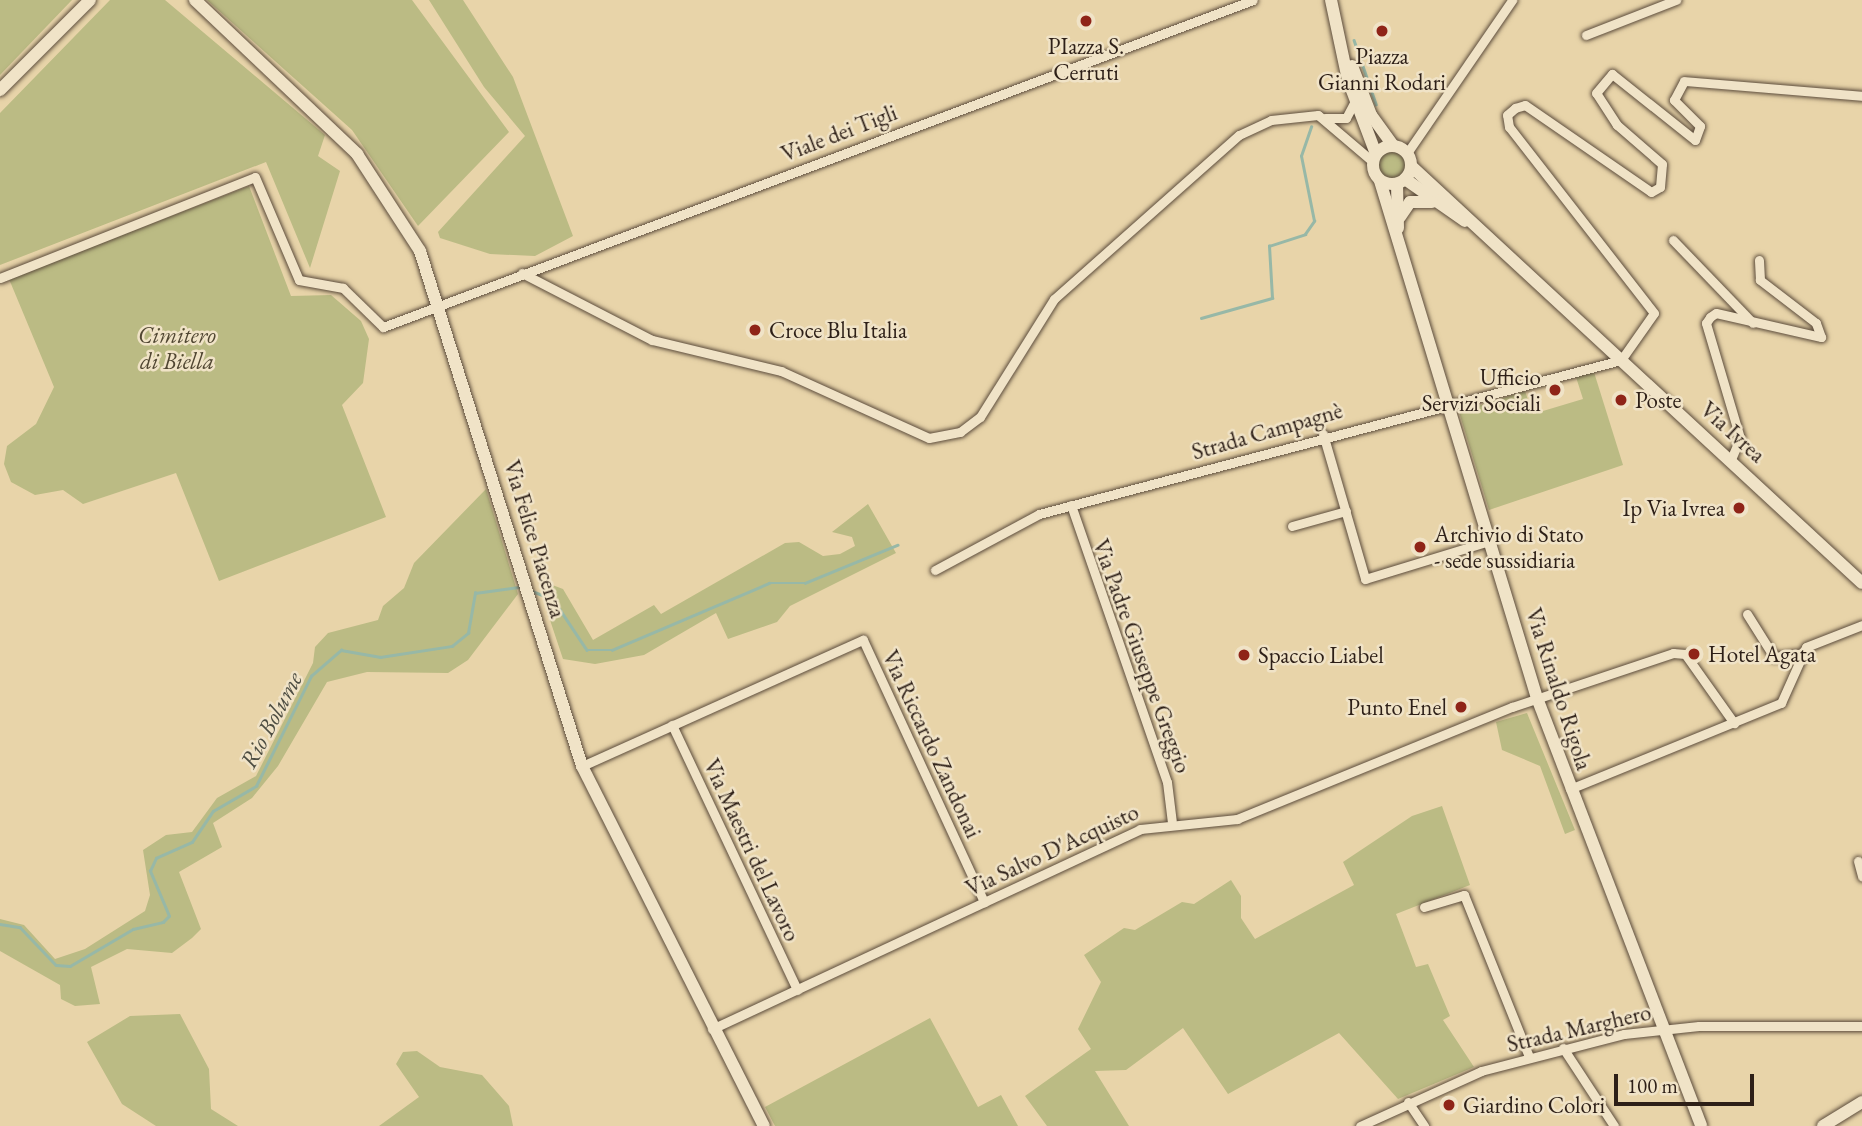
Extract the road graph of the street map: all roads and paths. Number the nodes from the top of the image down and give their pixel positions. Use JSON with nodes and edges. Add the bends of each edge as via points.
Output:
{"nodes":[{"id":1,"x":187,"y":0,"type":"edge"},
{"id":2,"x":195,"y":0,"type":"edge"},
{"id":3,"x":1253,"y":0,"type":"edge"},
{"id":4,"x":1331,"y":0,"type":"edge"},
{"id":5,"x":1512,"y":0,"type":"edge"},
{"id":6,"x":1676,"y":0,"type":"edge"},
{"id":7,"x":84,"y":3,"type":"edge"},
{"id":8,"x":206,"y":10,"type":"junction"},
{"id":9,"x":1586,"y":35,"type":"dead end"},
{"id":10,"x":1342,"y":42,"type":"junction"},
{"id":11,"x":0,"y":90,"type":"edge"},
{"id":12,"x":1862,"y":96,"type":"edge"},
{"id":13,"x":1355,"y":100,"type":"junction"},
{"id":14,"x":1321,"y":117,"type":"junction"},
{"id":15,"x":1393,"y":145,"type":"junction"},
{"id":16,"x":1407,"y":153,"type":"junction"},
{"id":17,"x":1374,"y":158,"type":"junction"},
{"id":18,"x":1411,"y":166,"type":"junction"},
{"id":19,"x":1380,"y":181,"type":"junction"},
{"id":20,"x":1401,"y":181,"type":"junction"},
{"id":21,"x":1437,"y":204,"type":"junction"},
{"id":22,"x":1398,"y":224,"type":"junction"},
{"id":23,"x":1480,"y":231,"type":"junction"},
{"id":24,"x":1673,"y":240,"type":"dead end"},
{"id":25,"x":1402,"y":256,"type":"junction"},
{"id":26,"x":1759,"y":260,"type":"dead end"},
{"id":27,"x":522,"y":274,"type":"junction"},
{"id":28,"x":0,"y":277,"type":"edge"},
{"id":29,"x":440,"y":306,"type":"junction"},
{"id":30,"x":1753,"y":323,"type":"junction"},
{"id":31,"x":1621,"y":360,"type":"junction"},
{"id":32,"x":1448,"y":401,"type":"junction"},
{"id":33,"x":1324,"y":434,"type":"junction"},
{"id":34,"x":1732,"y":457,"type":"junction"},
{"id":35,"x":1071,"y":505,"type":"junction"},
{"id":36,"x":1346,"y":510,"type":"junction"},
{"id":37,"x":1292,"y":526,"type":"dead end"},
{"id":38,"x":1489,"y":541,"type":"junction"},
{"id":39,"x":935,"y":570,"type":"dead end"},
{"id":40,"x":1862,"y":583,"type":"edge"},
{"id":41,"x":1747,"y":614,"type":"dead end"},
{"id":42,"x":1862,"y":625,"type":"edge"},
{"id":43,"x":1800,"y":654,"type":"junction"},
{"id":44,"x":1537,"y":698,"type":"junction"},
{"id":45,"x":1734,"y":723,"type":"junction"},
{"id":46,"x":672,"y":725,"type":"junction"},
{"id":47,"x":582,"y":766,"type":"junction"},
{"id":48,"x":1570,"y":789,"type":"junction"},
{"id":49,"x":1172,"y":821,"type":"junction"},
{"id":50,"x":1858,"y":861,"type":"dead end"},
{"id":51,"x":1862,"y":876,"type":"edge"},
{"id":52,"x":984,"y":902,"type":"junction"},
{"id":53,"x":1424,"y":907,"type":"dead end"},
{"id":54,"x":797,"y":990,"type":"junction"},
{"id":55,"x":1862,"y":1026,"type":"edge"},
{"id":56,"x":1662,"y":1028,"type":"junction"},
{"id":57,"x":711,"y":1030,"type":"junction"},
{"id":58,"x":1563,"y":1048,"type":"junction"},
{"id":59,"x":1529,"y":1057,"type":"junction"},
{"id":60,"x":1408,"y":1102,"type":"junction"},
{"id":61,"x":1862,"y":1102,"type":"edge"},
{"id":62,"x":764,"y":1126,"type":"edge"},
{"id":63,"x":1360,"y":1126,"type":"edge"},
{"id":64,"x":1424,"y":1126,"type":"edge"},
{"id":65,"x":1614,"y":1126,"type":"edge"},
{"id":66,"x":1701,"y":1126,"type":"edge"},
{"id":67,"x":1824,"y":1126,"type":"edge"}],
"edges":[{"from":1,"to":8,"type":"street","name":"Via Felice Piacenza"},
{"from":2,"to":8,"type":"street","name":"Via Felice Piacenza"},
{"from":3,"to":27,"type":"street","name":"Viale dei Tigli"},
{"from":4,"to":10,"type":"street"},
{"from":5,"to":16,"type":"street"},
{"from":6,"to":9,"type":"street"},
{"from":7,"to":11,"type":"street"},
{"from":8,"to":29,"type":"street","name":"Via Felice Piacenza","via":[[357,153],[420,251]]},
{"from":10,"to":13,"type":"street"},
{"from":10,"to":15,"type":"street","via":[[1371,115]]},
{"from":12,"to":31,"type":"street","via":[[1684,80],[1674,100],[1700,126],[1695,140],[1612,74],[1596,93],[1617,125],[1662,164],[1660,187],[1651,192],[1525,105],[1507,115],[1509,127],[1654,313]]},
{"from":13,"to":14,"type":"street","via":[[1346,118]]},
{"from":13,"to":17,"type":"street"},
{"from":14,"to":17,"type":"street"},
{"from":14,"to":27,"type":"street","via":[[1292,115],[1240,135],[1054,299],[980,417],[960,432],[929,438],[780,371],[652,340]]},
{"from":15,"to":16,"type":"street"},
{"from":15,"to":17,"type":"street"},
{"from":16,"to":18,"type":"street"},
{"from":17,"to":19,"type":"street"},
{"from":18,"to":20,"type":"street"},
{"from":18,"to":23,"type":"street","name":"Via Ivrea"},
{"from":19,"to":20,"type":"street"},
{"from":19,"to":25,"type":"street","name":"Via Rinaldo Rigola"},
{"from":20,"to":21,"type":"street","name":"Via Ivrea"},
{"from":20,"to":22,"type":"street","name":"Via Rinaldo Rigola"},
{"from":21,"to":22,"type":"street","via":[[1410,202]]},
{"from":21,"to":23,"type":"street","name":"Via Ivrea"},
{"from":22,"to":25,"type":"street","name":"Via Rinaldo Rigola"},
{"from":23,"to":31,"type":"street","name":"Via Ivrea"},
{"from":24,"to":30,"type":"street"},
{"from":25,"to":32,"type":"street","name":"Via Rinaldo Rigola"},
{"from":26,"to":30,"type":"street","via":[[1759,280],[1816,323],[1822,337]]},
{"from":27,"to":29,"type":"street","name":"Viale dei Tigli"},
{"from":28,"to":29,"type":"street","name":"Viale dei Tigli","via":[[255,177],[299,280],[343,288],[383,327]]},
{"from":29,"to":47,"type":"street","name":"Via Felice Piacenza"},
{"from":30,"to":34,"type":"street","via":[[1716,313],[1706,323],[1738,428]]},
{"from":31,"to":32,"type":"street","name":"Strada Campagnè"},
{"from":31,"to":34,"type":"street","name":"Via Ivrea"},
{"from":32,"to":33,"type":"street","name":"Strada Campagnè"},
{"from":32,"to":38,"type":"street","name":"Via Rinaldo Rigola"},
{"from":33,"to":35,"type":"street","name":"Strada Campagnè"},
{"from":33,"to":36,"type":"street"},
{"from":34,"to":40,"type":"street","name":"Via Ivrea"},
{"from":35,"to":39,"type":"street","name":"Strada Campagnè","via":[[1039,514]]},
{"from":35,"to":49,"type":"street","name":"Via Padre Giuseppe Greggio","via":[[1167,782]]},
{"from":36,"to":37,"type":"street"},
{"from":36,"to":38,"type":"street","via":[[1365,579]]},
{"from":38,"to":44,"type":"street","name":"Via Rinaldo Rigola"},
{"from":41,"to":43,"type":"street","via":[[1774,657]]},
{"from":42,"to":43,"type":"street"},
{"from":43,"to":45,"type":"street","via":[[1785,698],[1775,707]]},
{"from":44,"to":45,"type":"street","name":"Via Salvo D'Acquisto","via":[[1680,652]]},
{"from":44,"to":48,"type":"street","name":"Via Rinaldo Rigola"},
{"from":44,"to":49,"type":"street","name":"Via Salvo D'Acquisto","via":[[1237,819]]},
{"from":45,"to":48,"type":"street"},
{"from":46,"to":47,"type":"street"},
{"from":46,"to":52,"type":"street","name":"Via Riccardo Zandonai","via":[[863,640]]},
{"from":46,"to":54,"type":"street","name":"Via Maestri del Lavoro"},
{"from":47,"to":57,"type":"street","name":"Via Felice Piacenza"},
{"from":48,"to":56,"type":"street","name":"Via Rinaldo Rigola"},
{"from":49,"to":52,"type":"street","name":"Via Salvo D'Acquisto","via":[[1127,834]]},
{"from":50,"to":51,"type":"street"},
{"from":52,"to":54,"type":"street","name":"Via Salvo D'Acquisto"},
{"from":53,"to":59,"type":"street","via":[[1464,895]]},
{"from":54,"to":57,"type":"street","name":"Via Salvo D'Acquisto"},
{"from":55,"to":56,"type":"street","name":"Strada Marghero"},
{"from":56,"to":58,"type":"street","name":"Strada Marghero"},
{"from":56,"to":66,"type":"street","name":"Via Rinaldo Rigola"},
{"from":57,"to":62,"type":"street","name":"Via Felice Piacenza"},
{"from":58,"to":59,"type":"street","name":"Strada Marghero"},
{"from":58,"to":65,"type":"street"},
{"from":59,"to":60,"type":"street","name":"Strada Marghero"},
{"from":60,"to":63,"type":"street","name":"Strada Marghero"},
{"from":60,"to":64,"type":"street"},
{"from":61,"to":67,"type":"street"}]}
